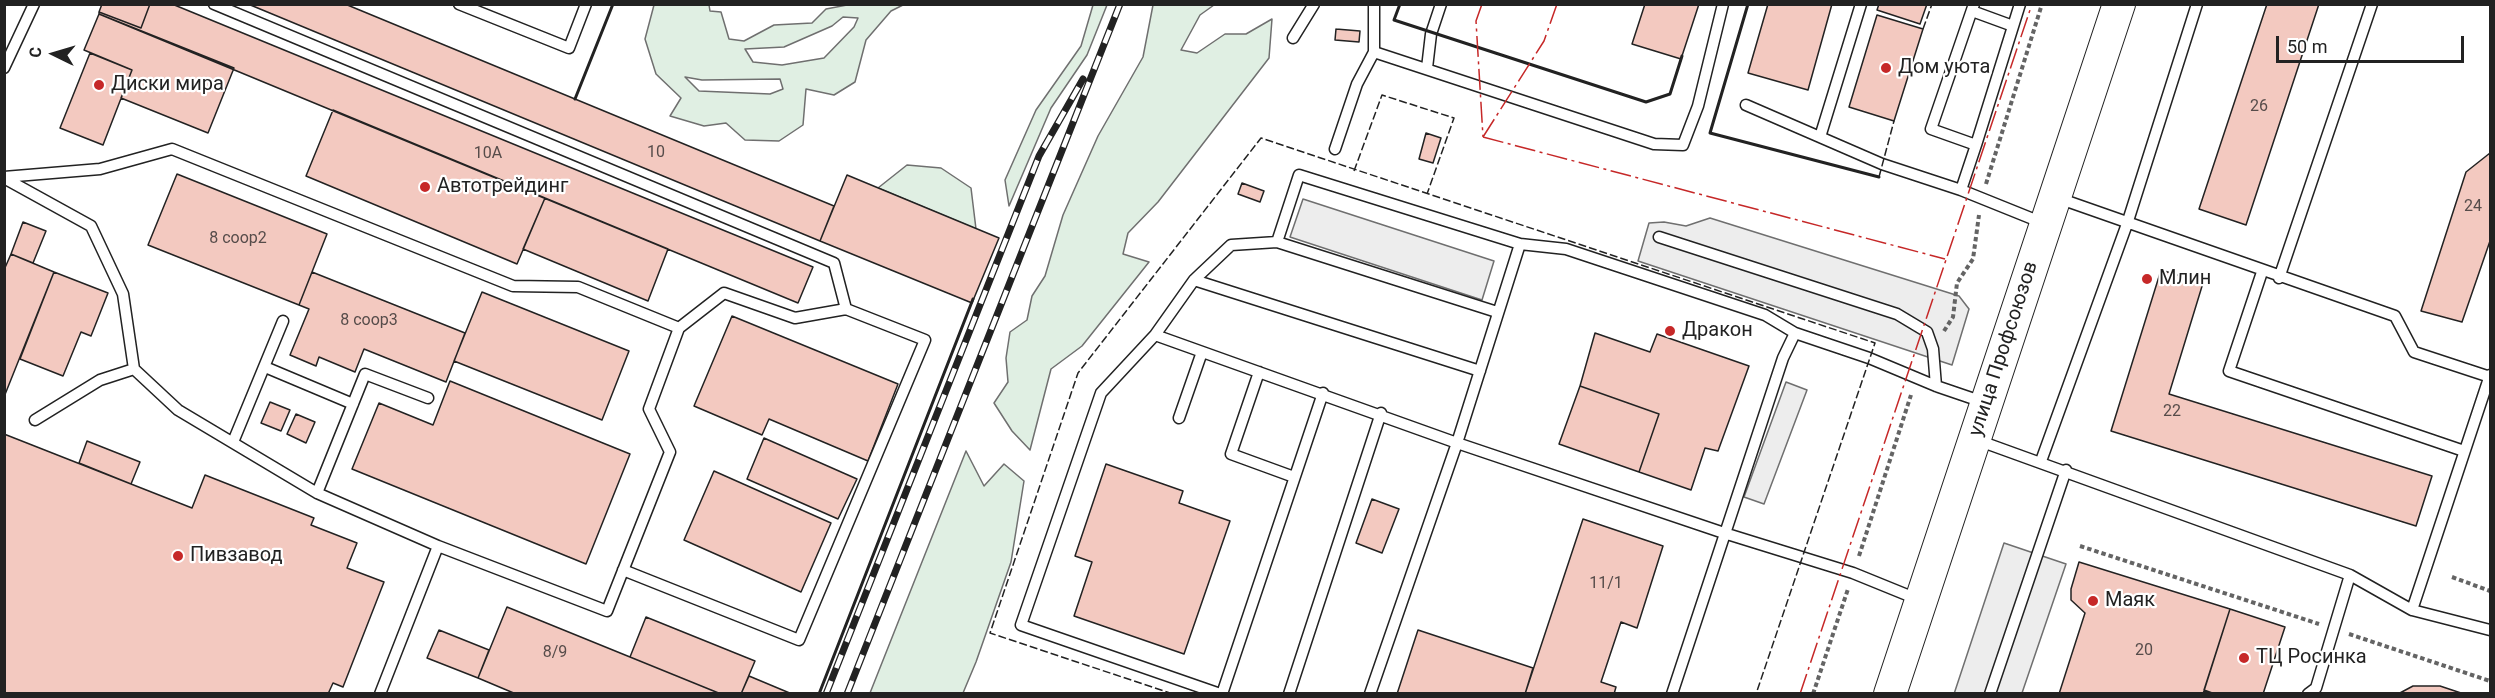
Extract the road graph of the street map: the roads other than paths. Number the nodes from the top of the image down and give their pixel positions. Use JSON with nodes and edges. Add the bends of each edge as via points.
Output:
{"nodes":[{"id":1,"x":34,"y":4,"type":"edge"},
{"id":2,"x":214,"y":4,"type":"edge"},
{"id":3,"x":459,"y":4,"type":"edge"},
{"id":4,"x":586,"y":4,"type":"edge"},
{"id":5,"x":1314,"y":4,"type":"edge"},
{"id":6,"x":1374,"y":4,"type":"edge"},
{"id":7,"x":1441,"y":4,"type":"edge"},
{"id":8,"x":1723,"y":4,"type":"edge"},
{"id":9,"x":1861,"y":4,"type":"edge"},
{"id":10,"x":2020,"y":4,"type":"edge"},
{"id":11,"x":2119,"y":4,"type":"edge"},
{"id":12,"x":2197,"y":4,"type":"edge"},
{"id":13,"x":2372,"y":4,"type":"edge"},
{"id":14,"x":1973,"y":8,"type":"edge"},
{"id":15,"x":2013,"y":26,"type":"junction"},
{"id":16,"x":1293,"y":38,"type":"dead end"},
{"id":17,"x":1374,"y":52,"type":"junction"},
{"id":18,"x":4,"y":68,"type":"edge"},
{"id":19,"x":1427,"y":68,"type":"junction"},
{"id":20,"x":1746,"y":105,"type":"dead end"},
{"id":21,"x":1820,"y":137,"type":"junction"},
{"id":22,"x":1976,"y":145,"type":"junction"},
{"id":23,"x":1335,"y":149,"type":"dead end"},
{"id":24,"x":4,"y":178,"type":"edge"},
{"id":25,"x":1961,"y":190,"type":"junction"},
{"id":26,"x":2050,"y":211,"type":"junction"},
{"id":27,"x":2127,"y":224,"type":"junction"},
{"id":28,"x":1659,"y":237,"type":"dead end"},
{"id":29,"x":1277,"y":242,"type":"junction"},
{"id":30,"x":1520,"y":244,"type":"junction"},
{"id":31,"x":2262,"y":272,"type":"junction"},
{"id":32,"x":2280,"y":278,"type":"junction"},
{"id":33,"x":1194,"y":280,"type":"junction"},
{"id":34,"x":846,"y":309,"type":"junction"},
{"id":35,"x":1497,"y":312,"type":"junction"},
{"id":36,"x":283,"y":321,"type":"dead end"},
{"id":37,"x":679,"y":328,"type":"junction"},
{"id":38,"x":1795,"y":333,"type":"junction"},
{"id":39,"x":1155,"y":336,"type":"junction"},
{"id":40,"x":1202,"y":352,"type":"junction"},
{"id":41,"x":265,"y":368,"type":"junction"},
{"id":42,"x":134,"y":369,"type":"junction"},
{"id":43,"x":1480,"y":370,"type":"junction"},
{"id":44,"x":1259,"y":372,"type":"junction"},
{"id":45,"x":2490,"y":376,"type":"edge"},
{"id":46,"x":1936,"y":386,"type":"junction"},
{"id":47,"x":1323,"y":393,"type":"junction"},
{"id":48,"x":428,"y":398,"type":"dead end"},
{"id":49,"x":1986,"y":403,"type":"junction"},
{"id":50,"x":353,"y":404,"type":"junction"},
{"id":51,"x":1381,"y":413,"type":"junction"},
{"id":52,"x":1179,"y":418,"type":"dead end"},
{"id":53,"x":35,"y":420,"type":"dead end"},
{"id":54,"x":1974,"y":439,"type":"junction"},
{"id":55,"x":233,"y":442,"type":"junction"},
{"id":56,"x":1457,"y":443,"type":"junction"},
{"id":57,"x":2464,"y":451,"type":"junction"},
{"id":58,"x":2041,"y":461,"type":"junction"},
{"id":59,"x":2067,"y":470,"type":"junction"},
{"id":60,"x":1294,"y":477,"type":"junction"},
{"id":61,"x":317,"y":493,"type":"junction"},
{"id":62,"x":1724,"y":533,"type":"junction"},
{"id":63,"x":438,"y":546,"type":"junction"},
{"id":64,"x":623,"y":570,"type":"junction"},
{"id":65,"x":2350,"y":576,"type":"junction"},
{"id":66,"x":1920,"y":600,"type":"junction"},
{"id":67,"x":2412,"y":610,"type":"junction"},
{"id":68,"x":2490,"y":630,"type":"edge"},
{"id":69,"x":380,"y":693,"type":"edge"},
{"id":70,"x":1221,"y":693,"type":"edge"},
{"id":71,"x":1289,"y":693,"type":"edge"},
{"id":72,"x":1370,"y":693,"type":"edge"},
{"id":73,"x":1672,"y":693,"type":"edge"},
{"id":74,"x":1890,"y":693,"type":"edge"},
{"id":75,"x":1990,"y":693,"type":"edge"},
{"id":76,"x":2308,"y":693,"type":"edge"}],
"edges":[{"from":1,"to":18,"type":"lane"},
{"from":2,"to":34,"type":"lane","via":[[834,263]]},
{"from":3,"to":4,"type":"lane","via":[[569,48]]},
{"from":5,"to":16,"type":"lane"},
{"from":6,"to":17,"type":"lane"},
{"from":7,"to":19,"type":"lane","via":[[1431,34]]},
{"from":8,"to":19,"type":"lane","via":[[1698,106],[1683,144],[1654,144]]},
{"from":9,"to":21,"type":"lane"},
{"from":10,"to":15,"type":"lane"},
{"from":11,"to":26,"type":"main road","name":"улица Профсоюзов"},
{"from":12,"to":27,"type":"lane"},
{"from":13,"to":32,"type":"lane"},
{"from":14,"to":15,"type":"lane"},
{"from":14,"to":22,"type":"lane","via":[[1931,129]]},
{"from":15,"to":22,"type":"lane"},
{"from":17,"to":19,"type":"lane"},
{"from":17,"to":23,"type":"lane","via":[[1357,84]]},
{"from":20,"to":21,"type":"lane"},
{"from":21,"to":25,"type":"lane","via":[[1882,164]]},
{"from":22,"to":25,"type":"lane"},
{"from":24,"to":37,"type":"lane","via":[[100,169],[172,149],[513,286],[578,287]]},
{"from":24,"to":42,"type":"lane","via":[[91,226],[123,294]]},
{"from":25,"to":26,"type":"lane","via":[[1982,199]]},
{"from":26,"to":27,"type":"lane"},
{"from":26,"to":49,"type":"main road","name":"улица Профсоюзов"},
{"from":27,"to":31,"type":"lane"},
{"from":27,"to":58,"type":"lane"},
{"from":28,"to":46,"type":"lane","via":[[1897,314],[1927,332],[1933,349]]},
{"from":29,"to":30,"type":"lane","via":[[1299,175]]},
{"from":29,"to":33,"type":"lane","via":[[1231,245]]},
{"from":29,"to":35,"type":"lane"},
{"from":30,"to":35,"type":"lane"},
{"from":30,"to":38,"type":"lane","via":[[1566,249],[1765,315]]},
{"from":31,"to":32,"type":"lane"},
{"from":31,"to":57,"type":"lane","via":[[2229,371]]},
{"from":32,"to":45,"type":"lane","via":[[2395,316],[2414,352]]},
{"from":33,"to":39,"type":"lane"},
{"from":33,"to":43,"type":"lane"},
{"from":34,"to":37,"type":"lane","via":[[795,318],[724,293]]},
{"from":34,"to":64,"type":"lane","via":[[925,340],[800,640]]},
{"from":35,"to":43,"type":"lane"},
{"from":36,"to":41,"type":"lane"},
{"from":37,"to":64,"type":"lane","via":[[649,409],[670,452]]},
{"from":38,"to":46,"type":"lane"},
{"from":38,"to":62,"type":"lane"},
{"from":39,"to":40,"type":"lane"},
{"from":39,"to":70,"type":"lane","via":[[1101,393],[1021,625]]},
{"from":40,"to":44,"type":"lane"},
{"from":40,"to":52,"type":"lane"},
{"from":41,"to":50,"type":"lane"},
{"from":41,"to":55,"type":"lane"},
{"from":42,"to":53,"type":"lane","via":[[99,380]]},
{"from":42,"to":55,"type":"lane","via":[[178,410]]},
{"from":43,"to":56,"type":"lane"},
{"from":44,"to":47,"type":"lane"},
{"from":44,"to":60,"type":"lane","via":[[1231,454]]},
{"from":45,"to":57,"type":"lane"},
{"from":46,"to":49,"type":"lane"},
{"from":47,"to":51,"type":"lane"},
{"from":47,"to":60,"type":"lane"},
{"from":48,"to":50,"type":"lane","via":[[365,374]]},
{"from":49,"to":54,"type":"main road","name":"улица Профсоюзов"},
{"from":50,"to":61,"type":"lane"},
{"from":51,"to":56,"type":"lane"},
{"from":51,"to":71,"type":"lane"},
{"from":54,"to":58,"type":"lane"},
{"from":54,"to":66,"type":"main road","name":"улица Профсоюзов"},
{"from":55,"to":61,"type":"lane"},
{"from":56,"to":62,"type":"lane"},
{"from":56,"to":72,"type":"lane"},
{"from":57,"to":67,"type":"lane"},
{"from":58,"to":59,"type":"lane"},
{"from":59,"to":65,"type":"lane"},
{"from":59,"to":75,"type":"lane"},
{"from":60,"to":70,"type":"lane"},
{"from":61,"to":63,"type":"lane"},
{"from":62,"to":66,"type":"lane","via":[[1853,573]]},
{"from":62,"to":73,"type":"lane"},
{"from":63,"to":64,"type":"lane","via":[[607,611]]},
{"from":63,"to":69,"type":"lane"},
{"from":65,"to":67,"type":"lane"},
{"from":65,"to":76,"type":"lane","via":[[2316,688]]},
{"from":66,"to":74,"type":"main road","name":"улица Профсоюзов"},
{"from":67,"to":68,"type":"lane"}]}
